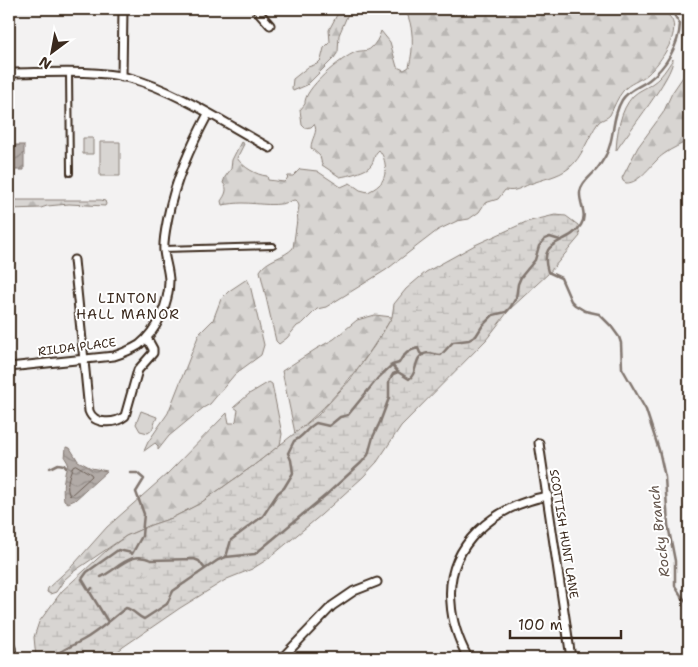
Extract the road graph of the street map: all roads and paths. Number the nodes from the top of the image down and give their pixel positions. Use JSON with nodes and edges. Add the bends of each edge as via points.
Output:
{"nodes":[{"id":1,"x":123,"y":9,"type":"edge"},
{"id":2,"x":256,"y":9,"type":"edge"},
{"id":3,"x":270,"y":25,"type":"dead end"},
{"id":4,"x":69,"y":73,"type":"junction"},
{"id":5,"x":9,"y":74,"type":"edge"},
{"id":6,"x":122,"y":77,"type":"junction"},
{"id":7,"x":208,"y":114,"type":"junction"},
{"id":8,"x":270,"y":148,"type":"dead end"},
{"id":9,"x":70,"y":173,"type":"dead end"},
{"id":10,"x":273,"y":246,"type":"dead end"},
{"id":11,"x":164,"y":249,"type":"junction"},
{"id":12,"x":74,"y":260,"type":"dead end"},
{"id":13,"x":147,"y":338,"type":"junction"},
{"id":14,"x":84,"y":359,"type":"junction"},
{"id":15,"x":9,"y":367,"type":"edge"},
{"id":16,"x":539,"y":444,"type":"dead end"},
{"id":17,"x":548,"y":496,"type":"junction"},
{"id":18,"x":377,"y":582,"type":"dead end"},
{"id":19,"x":9,"y":648,"type":"edge"},
{"id":20,"x":10,"y":658,"type":"edge"},
{"id":21,"x":282,"y":658,"type":"edge"},
{"id":22,"x":468,"y":658,"type":"edge"},
{"id":23,"x":571,"y":658,"type":"edge"}],
"edges":[{"from":1,"to":6,"type":"street"},
{"from":2,"to":3,"type":"street"},
{"from":4,"to":5,"type":"street"},
{"from":4,"to":6,"type":"street"},
{"from":4,"to":9,"type":"lane"},
{"from":6,"to":7,"type":"street","via":[[159,89]]},
{"from":7,"to":8,"type":"street"},
{"from":7,"to":11,"type":"street","name":"RILDA PLACE","via":[[179,177],[168,215]]},
{"from":10,"to":11,"type":"lane"},
{"from":11,"to":13,"type":"street","name":"RILDA PLACE","via":[[168,293]]},
{"from":12,"to":14,"type":"street"},
{"from":13,"to":14,"type":"street","name":"RILDA PLACE","via":[[126,352]]},
{"from":13,"to":14,"type":"street","via":[[153,353],[138,370],[127,412],[119,420],[98,421],[90,416]]},
{"from":14,"to":15,"type":"street","name":"RILDA PLACE"},
{"from":16,"to":17,"type":"street","name":"SCOTTISH HUNT LANE"},
{"from":17,"to":22,"type":"street","via":[[521,503],[495,516],[472,537],[461,554],[452,584],[451,603],[457,632]]},
{"from":17,"to":23,"type":"street","name":"SCOTTISH HUNT LANE"},
{"from":18,"to":21,"type":"street","via":[[359,588],[332,606]]},
{"from":19,"to":20,"type":"main road"}]}
